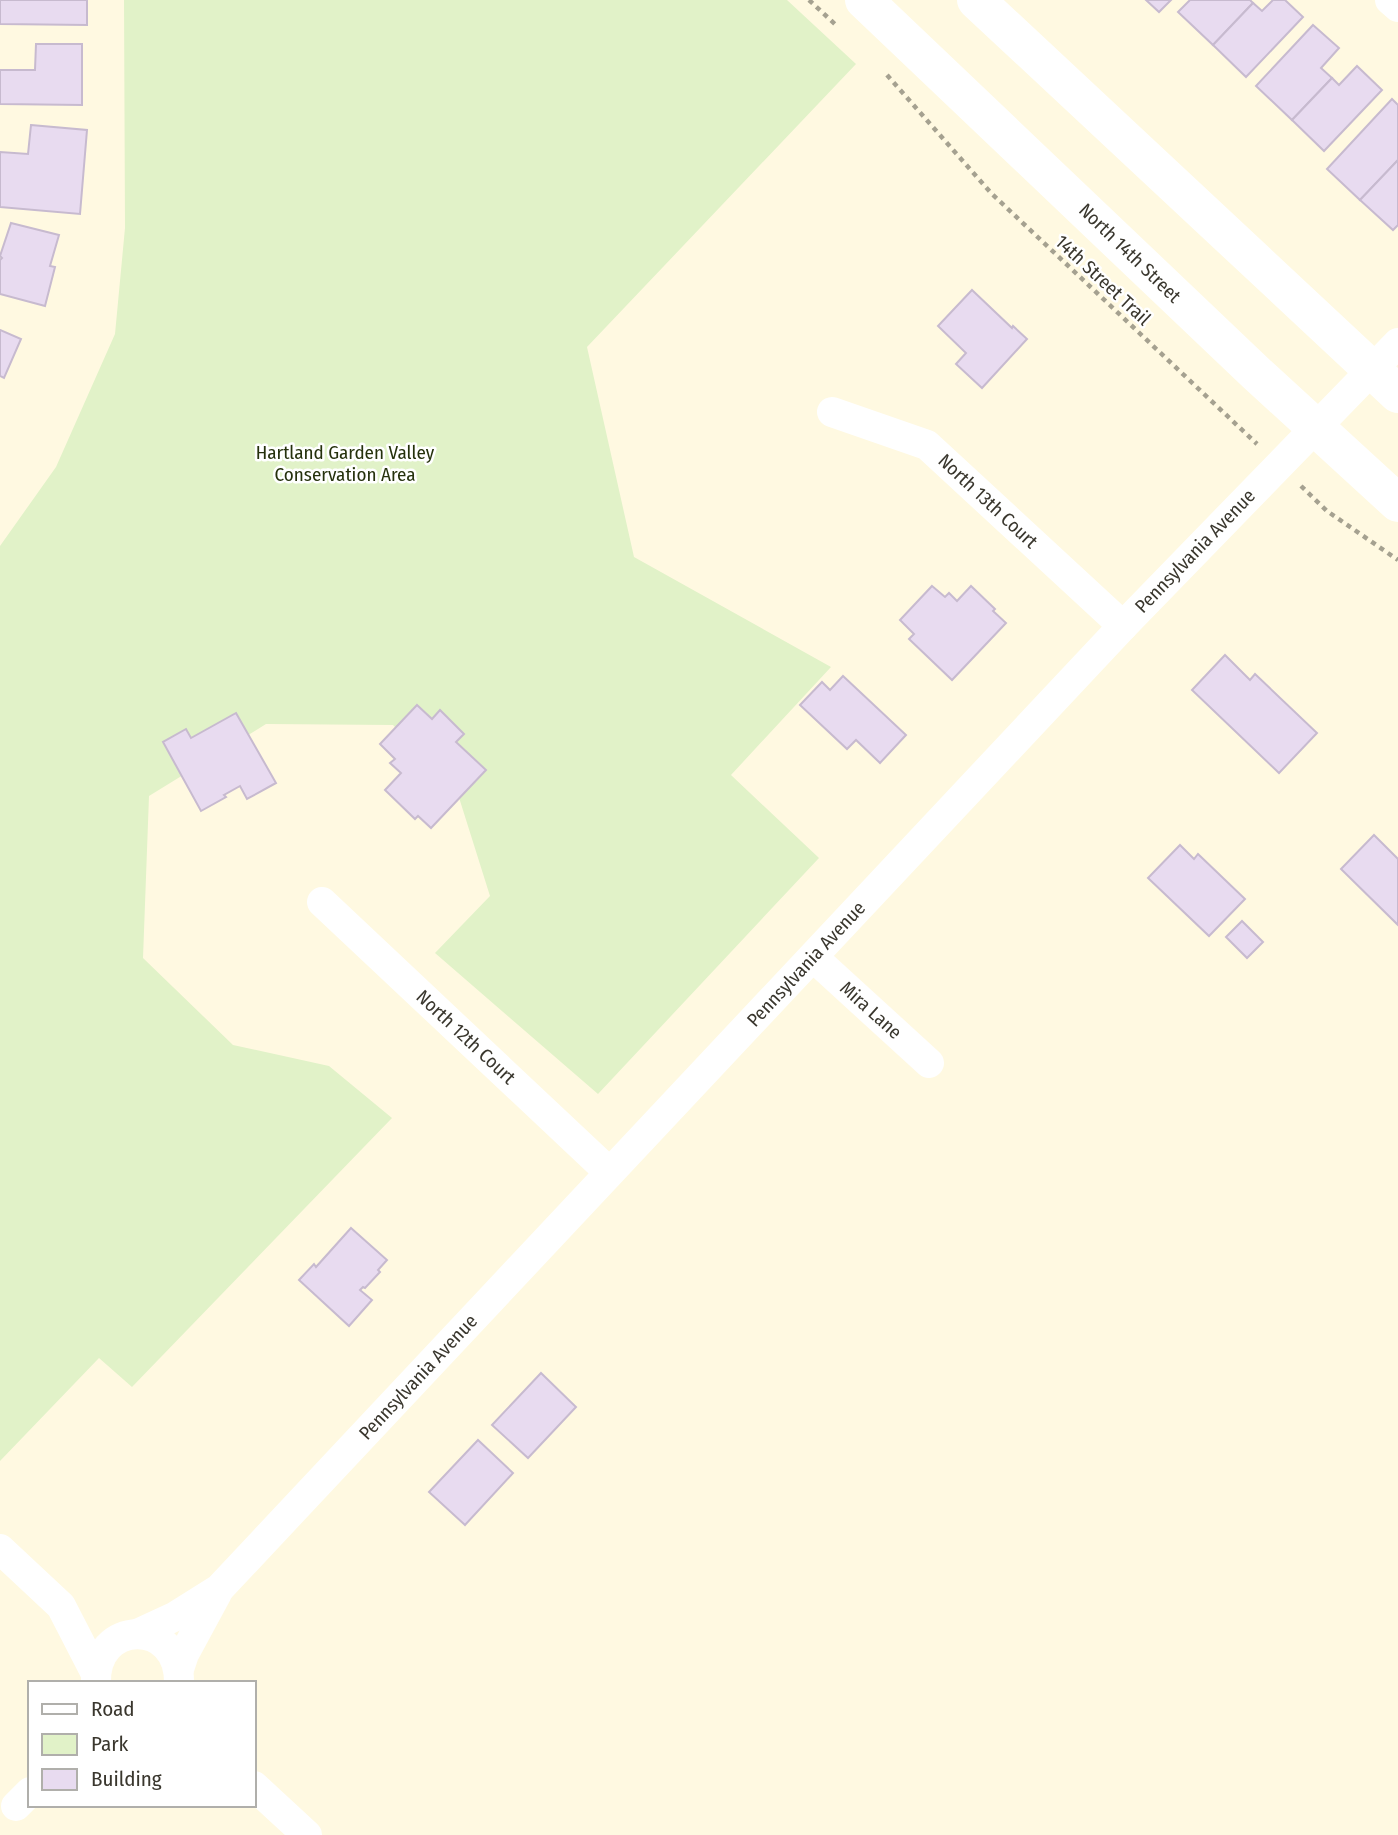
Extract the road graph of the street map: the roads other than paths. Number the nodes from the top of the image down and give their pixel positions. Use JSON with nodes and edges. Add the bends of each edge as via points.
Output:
{"nodes":[{"id":1,"x":864,"y":0,"type":"edge"},
{"id":2,"x":975,"y":0,"type":"edge"},
{"id":3,"x":1390,"y":0,"type":"edge"},
{"id":4,"x":1398,"y":7,"type":"edge"},
{"id":5,"x":1398,"y":343,"type":"edge"},
{"id":6,"x":1385,"y":382,"type":"edge"},
{"id":7,"x":832,"y":412,"type":"dead end"},
{"id":8,"x":1316,"y":427,"type":"junction"},
{"id":9,"x":1398,"y":503,"type":"edge"},
{"id":10,"x":1123,"y":626,"type":"junction"},
{"id":11,"x":322,"y":902,"type":"dead end"},
{"id":12,"x":813,"y":957,"type":"junction"},
{"id":13,"x":929,"y":1063,"type":"dead end"},
{"id":14,"x":609,"y":1172,"type":"junction"},
{"id":15,"x":0,"y":1549,"type":"edge"},
{"id":16,"x":219,"y":1589,"type":"junction"},
{"id":17,"x":61,"y":1606,"type":"junction"},
{"id":18,"x":134,"y":1634,"type":"junction"},
{"id":19,"x":96,"y":1678,"type":"edge"},
{"id":20,"x":179,"y":1678,"type":"edge"},
{"id":21,"x":256,"y":1788,"type":"edge"},
{"id":22,"x":307,"y":1835,"type":"edge"}],
"edges":[{"from":1,"to":8,"type":"main road","name":"North 14th Street"},
{"from":2,"to":6,"type":"main road"},
{"from":3,"to":4,"type":"street"},
{"from":5,"to":6,"type":"street","name":"Pennsylvania Avenue"},
{"from":6,"to":8,"type":"street","name":"Pennsylvania Avenue"},
{"from":7,"to":10,"type":"street","name":"North 13th Court","via":[[927,445]]},
{"from":8,"to":9,"type":"main road","name":"North 14th Street"},
{"from":8,"to":10,"type":"street","name":"Pennsylvania Avenue"},
{"from":10,"to":12,"type":"street","name":"Pennsylvania Avenue"},
{"from":11,"to":14,"type":"street","name":"North 12th Court"},
{"from":12,"to":13,"type":"street","name":"Mira Lane"},
{"from":12,"to":14,"type":"street","name":"Pennsylvania Avenue"},
{"from":14,"to":16,"type":"street","name":"Pennsylvania Avenue"},
{"from":15,"to":17,"type":"street"},
{"from":16,"to":18,"type":"street","name":"Pennsylvania Avenue","via":[[176,1616]]},
{"from":16,"to":20,"type":"street","name":"Pennsylvania Avenue","via":[[184,1654]]},
{"from":17,"to":18,"type":"street"},
{"from":17,"to":19,"type":"street"},
{"from":18,"to":19,"type":"street","name":"Pennsylvania Avenue","via":[[108,1646],[100,1657]]},
{"from":18,"to":20,"type":"street","via":[[157,1638],[167,1646],[175,1657]]},
{"from":21,"to":22,"type":"street"}]}
